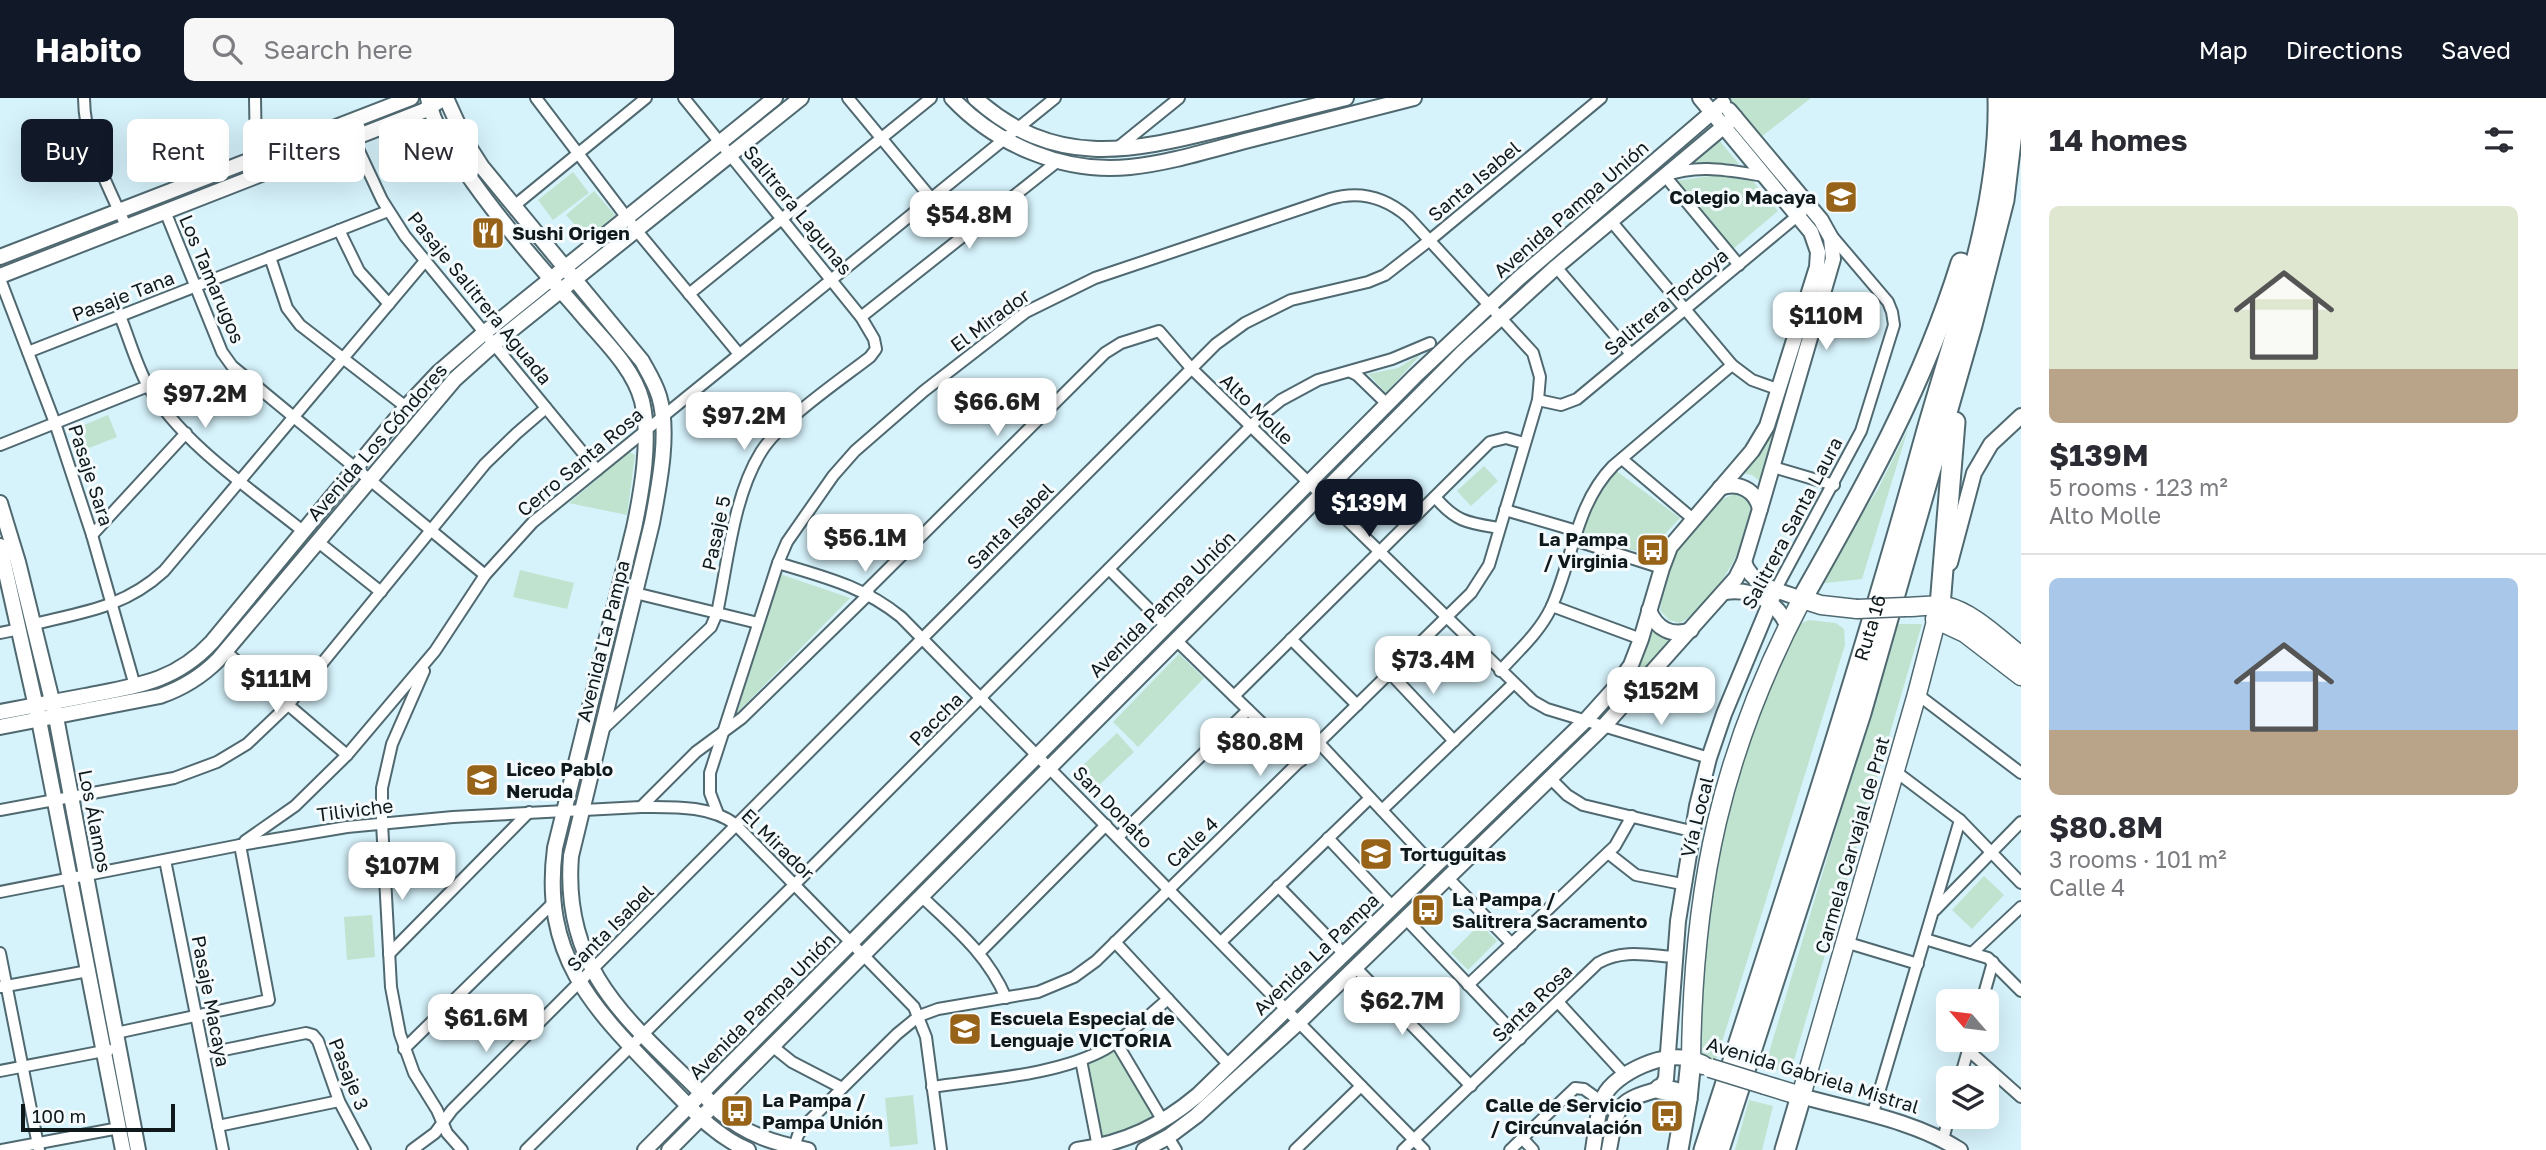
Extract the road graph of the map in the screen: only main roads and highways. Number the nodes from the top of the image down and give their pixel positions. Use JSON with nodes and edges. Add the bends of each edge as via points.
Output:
{"nodes":[{"id":1,"x":1998,"y":98,"type":"edge"},
{"id":2,"x":2012,"y":98,"type":"edge"},
{"id":3,"x":1998,"y":120,"type":"junction"},
{"id":4,"x":1972,"y":325,"type":"junction"},
{"id":5,"x":1802,"y":599,"type":"junction"},
{"id":6,"x":1938,"y":613,"type":"junction"},
{"id":7,"x":2021,"y":656,"type":"edge"},
{"id":8,"x":2021,"y":676,"type":"edge"},
{"id":9,"x":1691,"y":1060,"type":"junction"},
{"id":10,"x":1660,"y":1090,"type":"road end"},
{"id":11,"x":1801,"y":1096,"type":"junction"},
{"id":12,"x":1688,"y":1099,"type":"junction"},
{"id":13,"x":1678,"y":1150,"type":"edge"},
{"id":14,"x":1704,"y":1150,"type":"edge"},
{"id":15,"x":1719,"y":1150,"type":"edge"},
{"id":16,"x":1785,"y":1150,"type":"edge"}],
"edges":[{"from":1,"to":3,"type":"highway","name":"Ruta 16"},
{"from":2,"to":4,"type":"highway","name":"Ruta 16","via":[[2004,200]]},
{"from":3,"to":5,"type":"highway","via":[[1975,218],[1931,349],[1891,439]]},
{"from":3,"to":14,"type":"highway","name":"Ruta 16","via":[[1984,226],[1888,572]]},
{"from":4,"to":6,"type":"highway","via":[[1952,449]]},
{"from":4,"to":15,"type":"highway","name":"Ruta 16","via":[[1861,713]]},
{"from":5,"to":6,"type":"main road","bridge":true,"via":[[1832,607],[1905,607]]},
{"from":5,"to":9,"type":"main road","name":"Vía Local","via":[[1747,719],[1711,840],[1695,950]]},
{"from":6,"to":7,"type":"main road","via":[[1953,608]]},
{"from":6,"to":8,"type":"main road"},
{"from":6,"to":11,"type":"main road","name":"Carmela Carvajal de Prat"},
{"from":9,"to":11,"type":"main road","name":"Avenida Gabriela Mistral","bridge":true},
{"from":9,"to":12,"type":"highway"},
{"from":10,"to":12,"type":"highway"},
{"from":11,"to":16,"type":"highway"},
{"from":12,"to":13,"type":"highway"}]}
